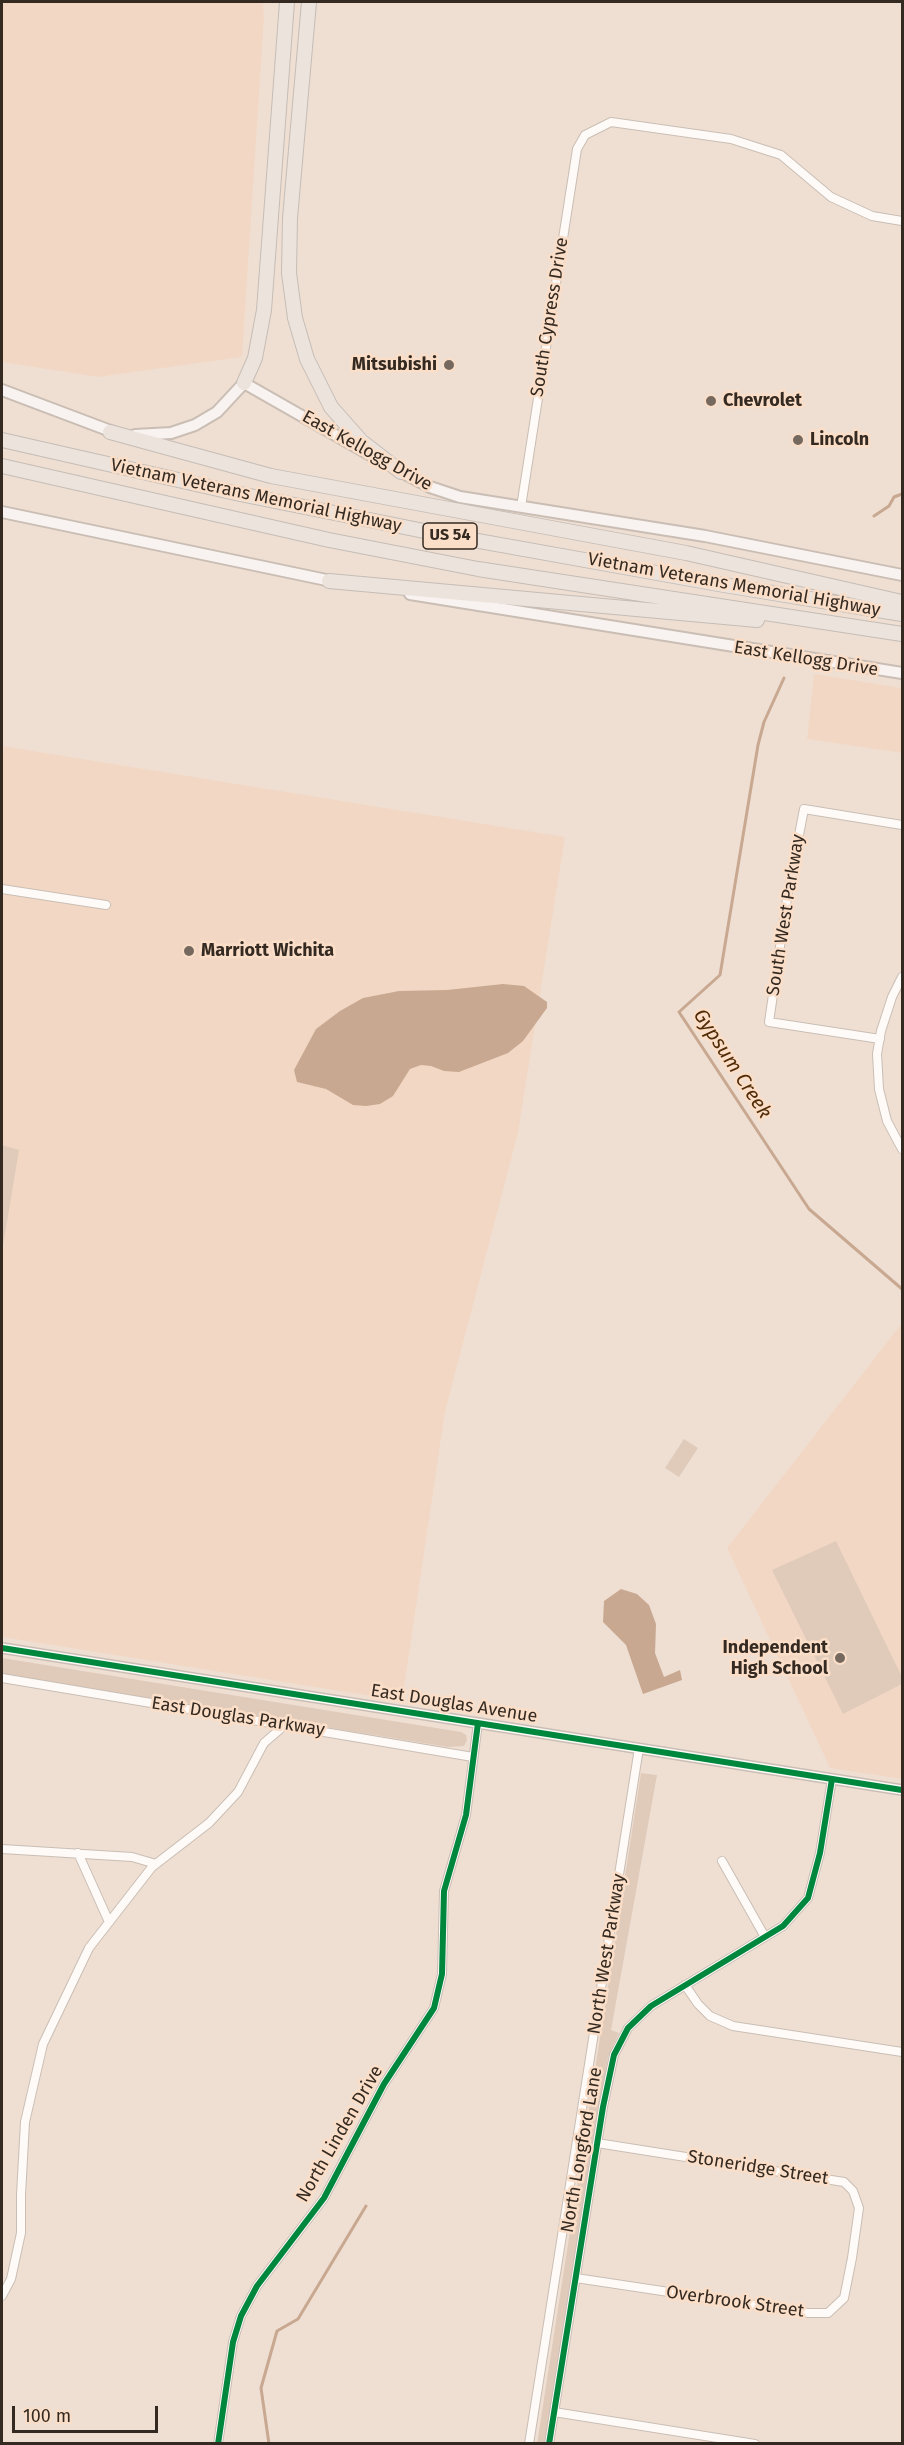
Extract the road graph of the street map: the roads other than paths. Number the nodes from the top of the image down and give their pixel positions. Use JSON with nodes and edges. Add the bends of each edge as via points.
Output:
{"nodes":[{"id":1,"x":277,"y":2,"type":"edge"},
{"id":2,"x":286,"y":2,"type":"edge"},
{"id":3,"x":302,"y":2,"type":"edge"},
{"id":4,"x":309,"y":2,"type":"edge"},
{"id":5,"x":283,"y":47,"type":"junction"},
{"id":6,"x":301,"y":79,"type":"junction"},
{"id":7,"x":903,"y":221,"type":"edge"},
{"id":8,"x":244,"y":383,"type":"junction"},
{"id":9,"x":2,"y":390,"type":"edge"},
{"id":10,"x":110,"y":432,"type":"junction"},
{"id":11,"x":2,"y":440,"type":"edge"},
{"id":12,"x":2,"y":466,"type":"edge"},
{"id":13,"x":401,"y":472,"type":"junction"},
{"id":14,"x":521,"y":507,"type":"junction"},
{"id":15,"x":2,"y":512,"type":"edge"},
{"id":16,"x":903,"y":575,"type":"edge"},
{"id":17,"x":329,"y":581,"type":"junction"},
{"id":18,"x":903,"y":602,"type":"edge"},
{"id":19,"x":903,"y":614,"type":"edge"},
{"id":20,"x":901,"y":634,"type":"edge"},
{"id":21,"x":903,"y":673,"type":"edge"},
{"id":22,"x":903,"y":825,"type":"edge"},
{"id":23,"x":2,"y":889,"type":"edge"},
{"id":24,"x":106,"y":905,"type":"dead end"},
{"id":25,"x":903,"y":977,"type":"edge"},
{"id":26,"x":880,"y":1039,"type":"junction"},
{"id":27,"x":903,"y":1149,"type":"edge"},
{"id":28,"x":2,"y":1648,"type":"edge"},
{"id":29,"x":2,"y":1678,"type":"edge"},
{"id":30,"x":478,"y":1723,"type":"junction"},
{"id":31,"x":286,"y":1724,"type":"junction"},
{"id":32,"x":639,"y":1748,"type":"junction"},
{"id":33,"x":473,"y":1757,"type":"junction"},
{"id":34,"x":832,"y":1779,"type":"junction"},
{"id":35,"x":903,"y":1790,"type":"edge"},
{"id":36,"x":2,"y":1849,"type":"edge"},
{"id":37,"x":78,"y":1853,"type":"junction"},
{"id":38,"x":722,"y":1861,"type":"dead end"},
{"id":39,"x":156,"y":1864,"type":"junction"},
{"id":40,"x":109,"y":1922,"type":"junction"},
{"id":41,"x":765,"y":1937,"type":"junction"},
{"id":42,"x":686,"y":1985,"type":"junction"},
{"id":43,"x":903,"y":2052,"type":"edge"},
{"id":44,"x":597,"y":2143,"type":"junction"},
{"id":45,"x":853,"y":2253,"type":"joint"},
{"id":46,"x":576,"y":2278,"type":"junction"},
{"id":47,"x":2,"y":2296,"type":"edge"},
{"id":48,"x":554,"y":2412,"type":"junction"},
{"id":49,"x":218,"y":2444,"type":"edge"},
{"id":50,"x":529,"y":2444,"type":"edge"},
{"id":51,"x":549,"y":2444,"type":"edge"},
{"id":52,"x":755,"y":2444,"type":"edge"}],
"edges":[{"from":1,"to":5,"type":"highway"},
{"from":2,"to":5,"type":"highway"},
{"from":3,"to":6,"type":"highway"},
{"from":4,"to":6,"type":"highway"},
{"from":5,"to":8,"type":"highway","via":[[264,310],[255,358]]},
{"from":6,"to":13,"type":"highway","via":[[289,246],[298,333],[314,377],[336,414],[361,441]]},
{"from":7,"to":14,"type":"street","name":"South Cypress Drive","via":[[872,216],[831,197],[781,155],[731,139],[611,122],[585,135],[577,149]]},
{"from":8,"to":10,"type":"main road","via":[[217,412],[184,430],[146,436]]},
{"from":8,"to":13,"type":"main road","name":"East Kellogg Drive"},
{"from":9,"to":10,"type":"main road"},
{"from":10,"to":18,"type":"highway","via":[[271,476],[686,553]]},
{"from":11,"to":19,"type":"highway","name":"Vietnam Veterans Memorial Highway","number":"US 54","via":[[434,533]]},
{"from":12,"to":20,"type":"highway","name":"Vietnam Veterans Memorial Highway","number":"US 54","via":[[458,565]]},
{"from":13,"to":14,"type":"main road","name":"East Kellogg Drive","via":[[460,497]]},
{"from":14,"to":16,"type":"main road","name":"East Kellogg Drive","via":[[705,536]]},
{"from":15,"to":17,"type":"main road","name":"East Kellogg Drive"},
{"from":17,"to":20,"type":"highway"},
{"from":17,"to":21,"type":"main road","name":"East Kellogg Drive"},
{"from":22,"to":26,"type":"street","name":"South West Parkway","via":[[804,809],[769,1022]]},
{"from":23,"to":24,"type":"street"},
{"from":25,"to":26,"type":"street","via":[[892,997]]},
{"from":26,"to":27,"type":"street","via":[[879,1089],[887,1121]]},
{"from":28,"to":30,"type":"street","name":"East Douglas Avenue"},
{"from":29,"to":31,"type":"street","name":"East Douglas Parkway"},
{"from":30,"to":32,"type":"street","name":"East Douglas Avenue"},
{"from":30,"to":33,"type":"street","name":"North Linden Drive"},
{"from":31,"to":33,"type":"street","name":"East Douglas Parkway"},
{"from":31,"to":39,"type":"street","via":[[264,1743],[238,1792],[209,1823]]},
{"from":32,"to":34,"type":"street","name":"East Douglas Avenue"},
{"from":32,"to":50,"type":"street","name":"North West Parkway"},
{"from":33,"to":49,"type":"street","name":"North Linden Drive","via":[[466,1815],[444,1891],[442,1974],[434,2008],[384,2084],[324,2198],[257,2286],[241,2316],[233,2342]]},
{"from":34,"to":35,"type":"street","name":"East Douglas Avenue"},
{"from":34,"to":41,"type":"street","name":"North Longford Lane","via":[[808,1898],[783,1926]]},
{"from":36,"to":37,"type":"street"},
{"from":37,"to":39,"type":"street","via":[[132,1857]]},
{"from":37,"to":40,"type":"street"},
{"from":38,"to":41,"type":"street"},
{"from":39,"to":40,"type":"street"},
{"from":40,"to":47,"type":"street","via":[[89,1948],[43,2044],[25,2122],[21,2233],[11,2278]]},
{"from":41,"to":42,"type":"street","name":"North Longford Lane"},
{"from":42,"to":43,"type":"street","via":[[710,2016],[733,2026]]},
{"from":42,"to":44,"type":"street","name":"North Longford Lane","via":[[651,2006],[628,2028],[614,2055]]},
{"from":44,"to":45,"type":"street","name":"Stoneridge Street","via":[[844,2182],[853,2191],[859,2208]]},
{"from":44,"to":46,"type":"street","name":"North Longford Lane"},
{"from":45,"to":46,"type":"street","name":"Overbrook Street","via":[[844,2298],[828,2313]]},
{"from":46,"to":48,"type":"street","name":"North Longford Lane"},
{"from":48,"to":51,"type":"street","name":"North Longford Lane"},
{"from":48,"to":52,"type":"street"}]}
